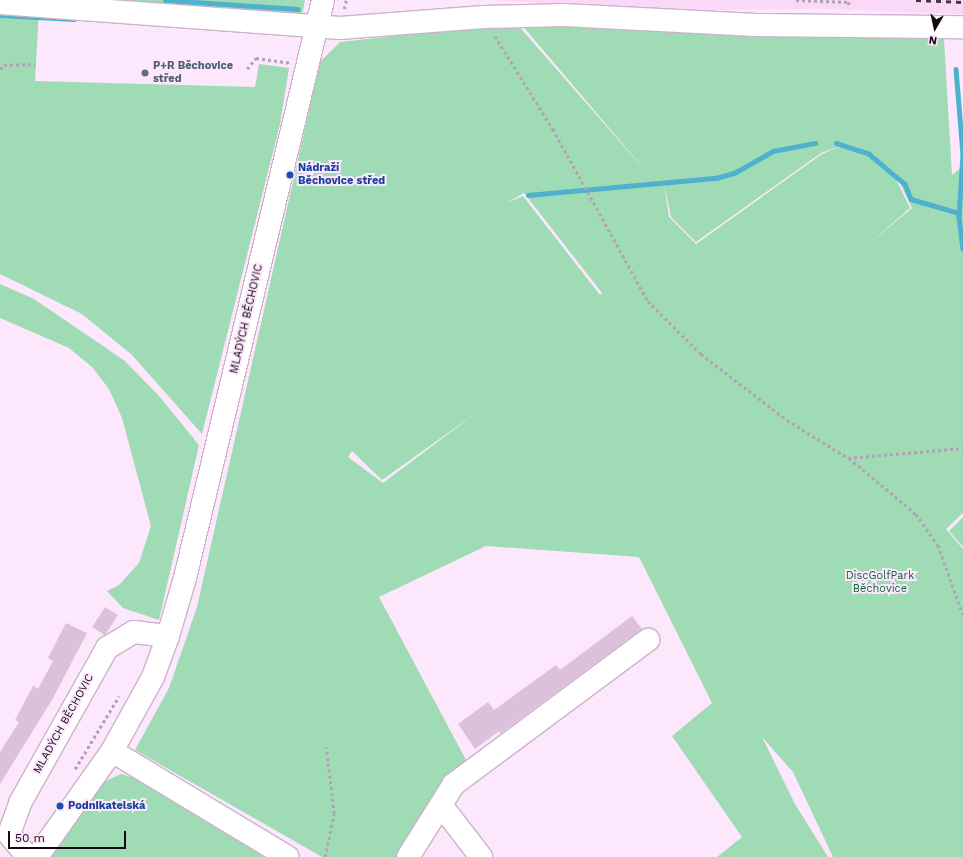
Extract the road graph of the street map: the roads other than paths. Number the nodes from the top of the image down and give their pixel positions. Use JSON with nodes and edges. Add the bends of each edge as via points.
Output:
{"nodes":[{"id":1,"x":323,"y":0,"type":"edge"},
{"id":2,"x":0,"y":4,"type":"edge"},
{"id":3,"x":317,"y":27,"type":"junction"},
{"id":4,"x":963,"y":27,"type":"edge"},
{"id":5,"x":168,"y":636,"type":"junction"},
{"id":6,"x":648,"y":640,"type":"dead end"},
{"id":7,"x":112,"y":751,"type":"junction"},
{"id":8,"x":441,"y":805,"type":"junction"},
{"id":9,"x":28,"y":857,"type":"edge"},
{"id":10,"x":36,"y":857,"type":"edge"},
{"id":11,"x":288,"y":857,"type":"edge"},
{"id":12,"x":408,"y":857,"type":"edge"},
{"id":13,"x":481,"y":857,"type":"edge"}],
"edges":[{"from":1,"to":3,"type":"street","name":"MLADÝCH BĚCHOVIC"},
{"from":2,"to":3,"type":"street"},
{"from":3,"to":4,"type":"street","via":[[484,17],[613,16],[756,25]]},
{"from":3,"to":5,"type":"street","name":"MLADÝCH BĚCHOVIC","via":[[191,555]]},
{"from":5,"to":7,"type":"street","name":"MLADÝCH BĚCHOVIC","via":[[153,677]]},
{"from":5,"to":9,"type":"street","name":"MLADÝCH BĚCHOVIC","via":[[134,632],[107,648],[20,803],[9,834]]},
{"from":6,"to":8,"type":"street","via":[[454,784]]},
{"from":7,"to":10,"type":"street","name":"MLADÝCH BĚCHOVIC"},
{"from":7,"to":11,"type":"street"},
{"from":8,"to":12,"type":"street"},
{"from":8,"to":13,"type":"street"}]}
